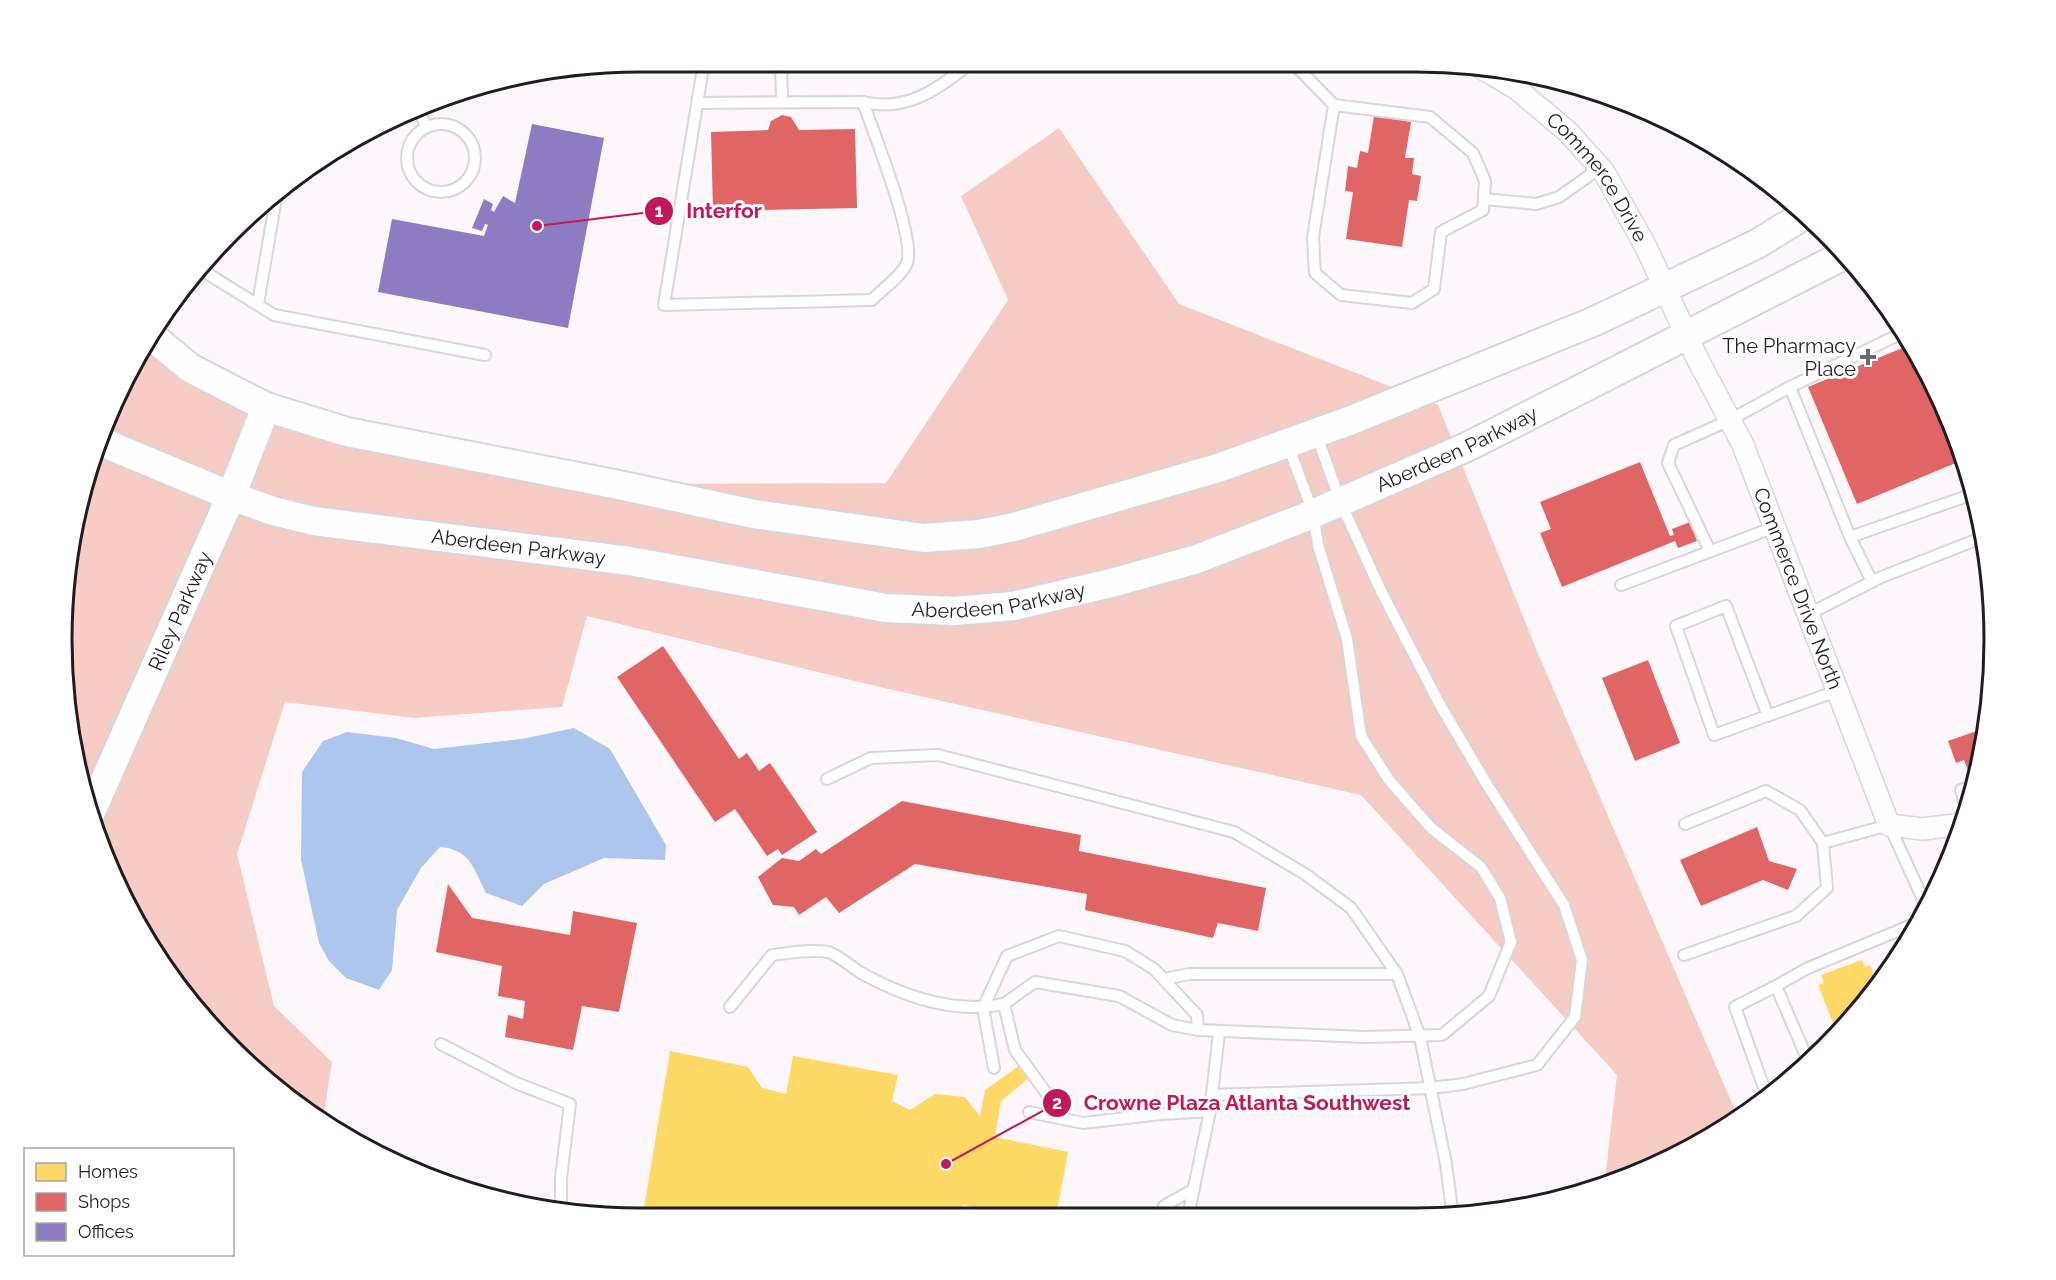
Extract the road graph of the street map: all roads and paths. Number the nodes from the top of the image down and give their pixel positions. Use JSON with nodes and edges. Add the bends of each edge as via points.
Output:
{"nodes":[{"id":1,"x":703,"y":72,"type":"edge"},
{"id":2,"x":781,"y":72,"type":"edge"},
{"id":3,"x":960,"y":72,"type":"edge"},
{"id":4,"x":1302,"y":72,"type":"edge"},
{"id":5,"x":1499,"y":78,"type":"edge"},
{"id":6,"x":782,"y":101,"type":"junction"},
{"id":7,"x":863,"y":102,"type":"junction"},
{"id":8,"x":698,"y":103,"type":"junction"},
{"id":9,"x":1334,"y":105,"type":"junction"},
{"id":10,"x":422,"y":116,"type":"edge"},
{"id":11,"x":426,"y":127,"type":"junction"},
{"id":12,"x":1600,"y":168,"type":"junction"},
{"id":13,"x":1484,"y":199,"type":"junction"},
{"id":14,"x":275,"y":205,"type":"edge"},
{"id":15,"x":1797,"y":218,"type":"edge"},
{"id":16,"x":1837,"y":259,"type":"edge"},
{"id":17,"x":206,"y":273,"type":"edge"},
{"id":18,"x":1665,"y":289,"type":"junction"},
{"id":19,"x":258,"y":304,"type":"junction"},
{"id":20,"x":1689,"y":336,"type":"junction"},
{"id":21,"x":1896,"y":336,"type":"edge"},
{"id":22,"x":157,"y":341,"type":"edge"},
{"id":23,"x":485,"y":355,"type":"dead end"},
{"id":24,"x":1790,"y":387,"type":"junction"},
{"id":25,"x":266,"y":407,"type":"junction"},
{"id":26,"x":1730,"y":420,"type":"junction"},
{"id":27,"x":1316,"y":432,"type":"junction"},
{"id":28,"x":1287,"y":443,"type":"junction"},
{"id":29,"x":107,"y":444,"type":"edge"},
{"id":30,"x":231,"y":496,"type":"junction"},
{"id":31,"x":1966,"y":497,"type":"edge"},
{"id":32,"x":1340,"y":501,"type":"junction"},
{"id":33,"x":1313,"y":513,"type":"junction"},
{"id":34,"x":1775,"y":528,"type":"junction"},
{"id":35,"x":1850,"y":537,"type":"junction"},
{"id":36,"x":1975,"y":540,"type":"edge"},
{"id":37,"x":1710,"y":551,"type":"junction"},
{"id":38,"x":1872,"y":582,"type":"junction"},
{"id":39,"x":1622,"y":585,"type":"dead end"},
{"id":40,"x":1809,"y":614,"type":"junction"},
{"id":41,"x":1837,"y":691,"type":"junction"},
{"id":42,"x":1768,"y":716,"type":"junction"},
{"id":43,"x":827,"y":778,"type":"dead end"},
{"id":44,"x":95,"y":802,"type":"edge"},
{"id":45,"x":1685,"y":824,"type":"dead end"},
{"id":46,"x":1889,"y":825,"type":"junction"},
{"id":47,"x":1953,"y":825,"type":"edge"},
{"id":48,"x":1823,"y":843,"type":"junction"},
{"id":49,"x":1922,"y":897,"type":"edge"},
{"id":50,"x":1906,"y":927,"type":"edge"},
{"id":51,"x":1684,"y":955,"type":"dead end"},
{"id":52,"x":1398,"y":974,"type":"junction"},
{"id":53,"x":1164,"y":979,"type":"junction"},
{"id":54,"x":1776,"y":986,"type":"junction"},
{"id":55,"x":1004,"y":1004,"type":"junction"},
{"id":56,"x":730,"y":1007,"type":"dead end"},
{"id":57,"x":982,"y":1008,"type":"junction"},
{"id":58,"x":1198,"y":1030,"type":"junction"},
{"id":59,"x":1219,"y":1033,"type":"junction"},
{"id":60,"x":1420,"y":1037,"type":"junction"},
{"id":61,"x":441,"y":1044,"type":"dead end"},
{"id":62,"x":1805,"y":1054,"type":"edge"},
{"id":63,"x":993,"y":1068,"type":"dead end"},
{"id":64,"x":1431,"y":1088,"type":"junction"},
{"id":65,"x":1765,"y":1089,"type":"edge"},
{"id":66,"x":1212,"y":1095,"type":"junction"},
{"id":67,"x":1029,"y":1112,"type":"dead end"},
{"id":68,"x":1210,"y":1112,"type":"junction"},
{"id":69,"x":1060,"y":1119,"type":"junction"},
{"id":70,"x":1194,"y":1189,"type":"junction"},
{"id":71,"x":561,"y":1202,"type":"edge"},
{"id":72,"x":1452,"y":1207,"type":"edge"},
{"id":73,"x":1164,"y":1208,"type":"edge"},
{"id":74,"x":1190,"y":1208,"type":"edge"}],
"edges":[{"from":1,"to":8,"type":"lane"},
{"from":2,"to":6,"type":"lane"},
{"from":3,"to":7,"type":"lane","via":[[947,83],[904,104],[882,106]]},
{"from":4,"to":9,"type":"lane"},
{"from":5,"to":12,"type":"street","name":"Commerce Drive","via":[[1568,132]]},
{"from":6,"to":7,"type":"lane"},
{"from":6,"to":8,"type":"lane"},
{"from":7,"to":8,"type":"lane","via":[[908,243],[906,266],[872,300],[664,305]]},
{"from":9,"to":13,"type":"lane","via":[[1430,117],[1473,153],[1485,181]]},
{"from":9,"to":13,"type":"lane","via":[[1313,237],[1315,273],[1341,295],[1412,303],[1434,289],[1441,232],[1483,210]]},
{"from":10,"to":11,"type":"lane"},
{"from":11,"to":11,"type":"lane","via":[[409,144],[408,167],[422,186],[444,192],[456,189],[472,174],[472,143],[447,124]]},
{"from":12,"to":13,"type":"lane","via":[[1559,197],[1536,204]]},
{"from":12,"to":18,"type":"street","name":"Commerce Drive","via":[[1647,247]]},
{"from":14,"to":19,"type":"lane"},
{"from":15,"to":18,"type":"street","via":[[1756,244]]},
{"from":16,"to":20,"type":"street","name":"Aberdeen Parkway"},
{"from":17,"to":19,"type":"lane"},
{"from":18,"to":20,"type":"street","name":"Commerce Drive North"},
{"from":18,"to":27,"type":"street","via":[[1595,321]]},
{"from":19,"to":23,"type":"lane","via":[[274,315]]},
{"from":20,"to":26,"type":"street","name":"Commerce Drive North"},
{"from":20,"to":32,"type":"street","name":"Aberdeen Parkway","via":[[1468,446]]},
{"from":21,"to":24,"type":"lane"},
{"from":22,"to":25,"type":"street","via":[[190,368]]},
{"from":24,"to":26,"type":"lane"},
{"from":24,"to":35,"type":"lane"},
{"from":25,"to":28,"type":"street","via":[[347,432],[754,514],[924,538],[1014,527],[1218,468]]},
{"from":25,"to":30,"type":"street","name":"Riley Parkway"},
{"from":26,"to":34,"type":"street","name":"Commerce Drive North"},
{"from":26,"to":37,"type":"lane","via":[[1674,445],[1669,454],[1668,463]]},
{"from":27,"to":28,"type":"street"},
{"from":27,"to":32,"type":"lane"},
{"from":28,"to":33,"type":"lane"},
{"from":29,"to":30,"type":"street","name":"Aberdeen Parkway"},
{"from":30,"to":33,"type":"street","name":"Aberdeen Parkway","via":[[314,521],[630,561],[921,612],[1013,606],[1115,582],[1197,559]]},
{"from":30,"to":44,"type":"street","name":"Riley Parkway"},
{"from":31,"to":35,"type":"lane"},
{"from":32,"to":33,"type":"street","name":"Aberdeen Parkway"},
{"from":32,"to":64,"type":"lane","via":[[1380,591],[1439,703],[1564,905],[1582,960],[1575,1017],[1537,1065]]},
{"from":33,"to":60,"type":"lane","via":[[1318,545],[1347,639],[1361,736],[1389,780],[1431,828],[1481,867],[1500,898],[1511,942],[1489,996],[1442,1035]]},
{"from":34,"to":37,"type":"lane"},
{"from":34,"to":40,"type":"street","name":"Commerce Drive North"},
{"from":35,"to":38,"type":"lane"},
{"from":36,"to":38,"type":"lane"},
{"from":37,"to":39,"type":"lane"},
{"from":38,"to":40,"type":"lane"},
{"from":40,"to":41,"type":"street","name":"Commerce Drive North"},
{"from":41,"to":42,"type":"lane"},
{"from":41,"to":46,"type":"street","name":"Commerce Drive North"},
{"from":42,"to":42,"type":"lane","via":[[1714,735],[1676,626],[1726,606]]},
{"from":43,"to":52,"type":"lane","via":[[872,758],[938,755],[1234,832],[1305,874],[1351,908]]},
{"from":45,"to":48,"type":"lane","via":[[1766,791],[1800,810]]},
{"from":46,"to":47,"type":"street","via":[[1923,829]]},
{"from":46,"to":48,"type":"lane"},
{"from":46,"to":49,"type":"lane"},
{"from":48,"to":51,"type":"lane","via":[[1827,888],[1796,916]]},
{"from":50,"to":54,"type":"lane","via":[[1808,968]]},
{"from":52,"to":53,"type":"lane","via":[[1189,974]]},
{"from":52,"to":60,"type":"lane"},
{"from":53,"to":57,"type":"lane","via":[[1125,951],[1059,936],[1007,956]]},
{"from":53,"to":58,"type":"lane","via":[[1197,1015]]},
{"from":54,"to":62,"type":"lane"},
{"from":54,"to":65,"type":"lane","via":[[1736,1007]]},
{"from":55,"to":57,"type":"lane"},
{"from":55,"to":58,"type":"lane","via":[[1035,982],[1119,996],[1172,1025]]},
{"from":55,"to":69,"type":"lane","via":[[1015,1050],[1052,1101]]},
{"from":56,"to":57,"type":"lane","via":[[772,955],[801,951],[829,952],[895,991],[930,1001]]},
{"from":57,"to":63,"type":"lane"},
{"from":58,"to":59,"type":"lane"},
{"from":59,"to":60,"type":"lane"},
{"from":59,"to":66,"type":"lane"},
{"from":60,"to":64,"type":"lane"},
{"from":61,"to":71,"type":"lane","via":[[516,1083],[570,1104]]},
{"from":64,"to":66,"type":"lane"},
{"from":64,"to":72,"type":"lane"},
{"from":66,"to":68,"type":"lane"},
{"from":67,"to":69,"type":"lane"},
{"from":68,"to":69,"type":"lane","via":[[1083,1124]]},
{"from":68,"to":70,"type":"lane"},
{"from":70,"to":73,"type":"lane"},
{"from":70,"to":74,"type":"lane"}]}
